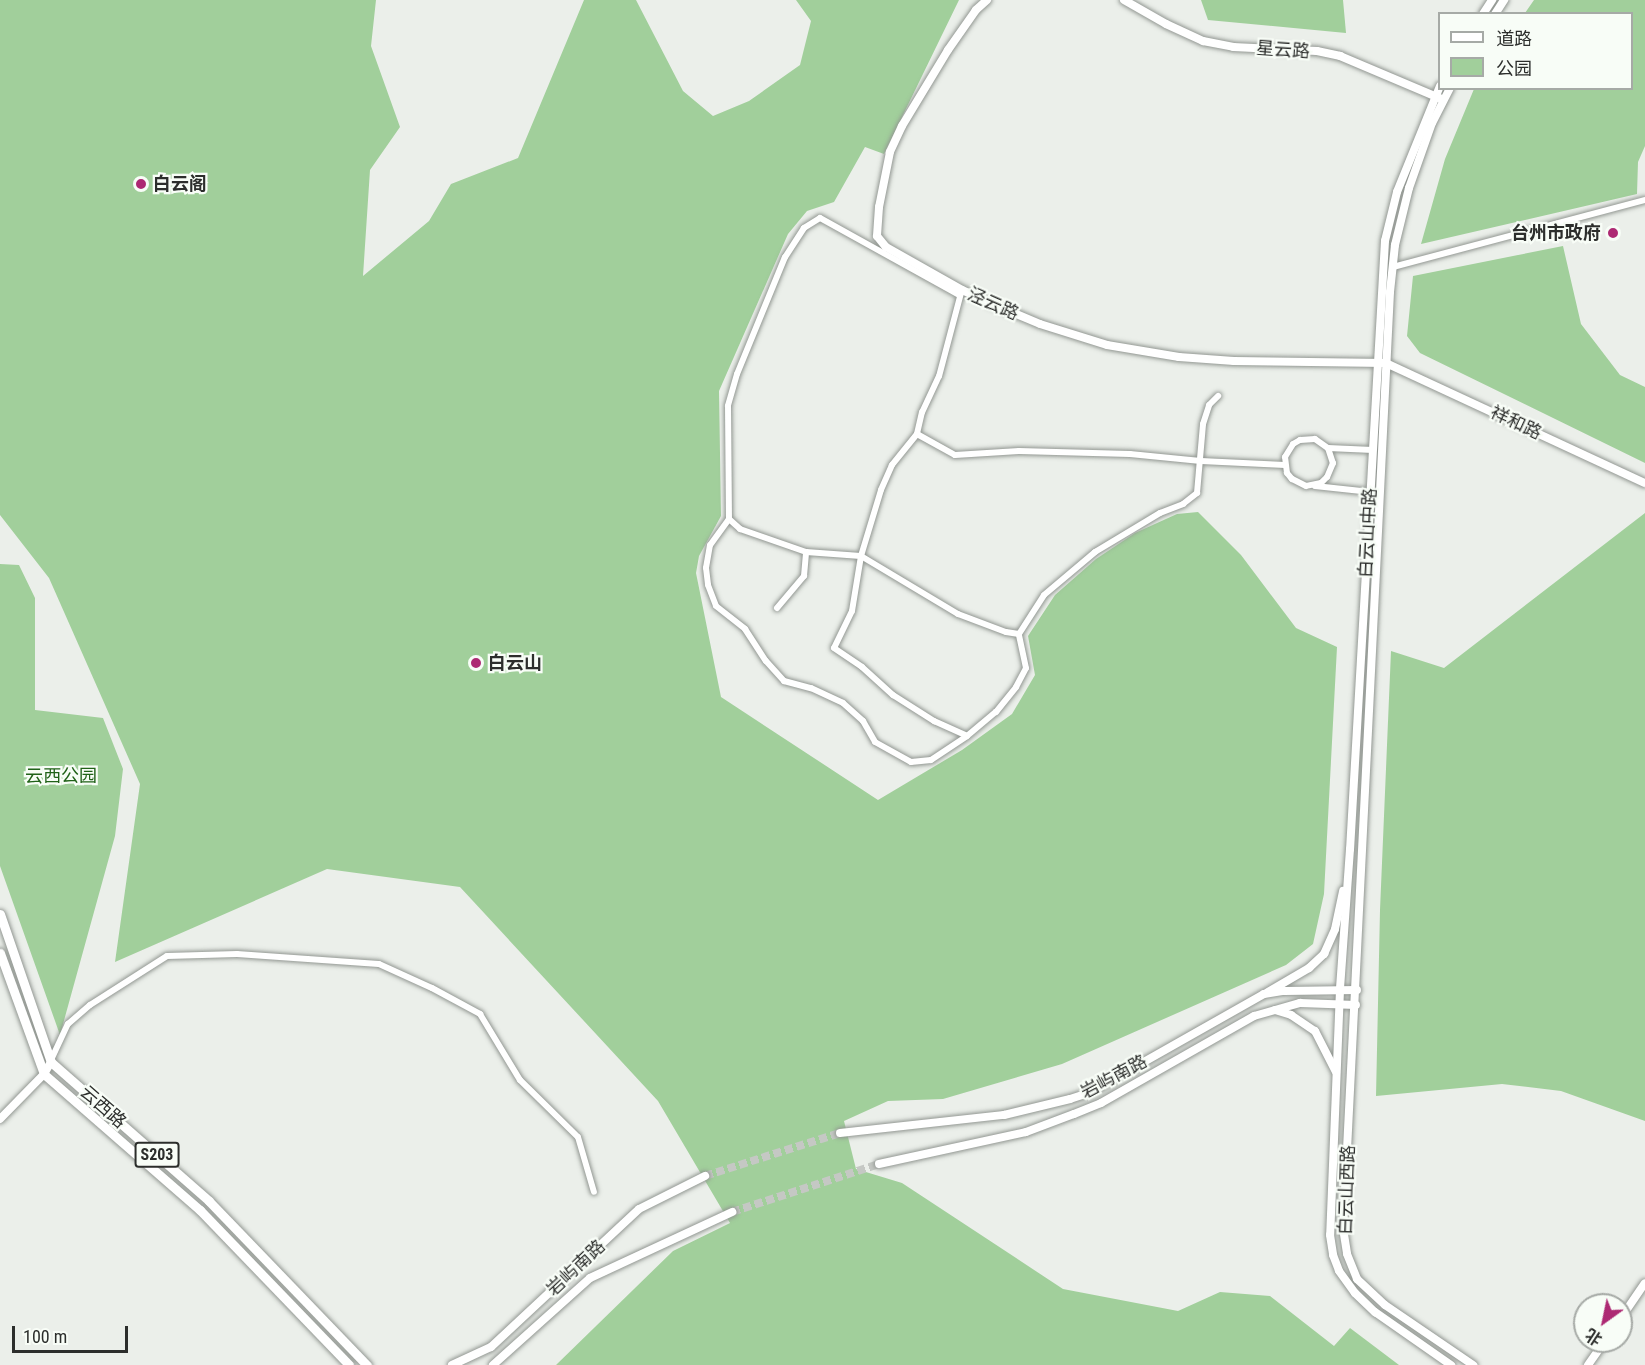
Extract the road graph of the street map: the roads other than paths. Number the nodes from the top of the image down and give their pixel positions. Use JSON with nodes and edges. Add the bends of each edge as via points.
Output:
{"nodes":[{"id":1,"x":987,"y":0,"type":"edge"},
{"id":2,"x":1124,"y":0,"type":"edge"},
{"id":3,"x":1438,"y":89,"type":"edge"},
{"id":4,"x":1449,"y":90,"type":"edge"},
{"id":5,"x":1434,"y":96,"type":"junction"},
{"id":6,"x":1444,"y":100,"type":"junction"},
{"id":7,"x":1645,"y":200,"type":"edge"},
{"id":8,"x":1393,"y":267,"type":"junction"},
{"id":9,"x":961,"y":293,"type":"junction"},
{"id":10,"x":1382,"y":363,"type":"junction"},
{"id":11,"x":1218,"y":396,"type":"dead end"},
{"id":12,"x":917,"y":434,"type":"junction"},
{"id":13,"x":1328,"y":448,"type":"junction"},
{"id":14,"x":1373,"y":450,"type":"junction"},
{"id":15,"x":1201,"y":461,"type":"junction"},
{"id":16,"x":1285,"y":465,"type":"junction"},
{"id":17,"x":1645,"y":483,"type":"edge"},
{"id":18,"x":1314,"y":485,"type":"junction"},
{"id":19,"x":1371,"y":492,"type":"junction"},
{"id":20,"x":729,"y":519,"type":"junction"},
{"id":21,"x":806,"y":552,"type":"junction"},
{"id":22,"x":861,"y":556,"type":"junction"},
{"id":23,"x":777,"y":608,"type":"dead end"},
{"id":24,"x":1019,"y":634,"type":"junction"},
{"id":25,"x":967,"y":736,"type":"junction"},
{"id":26,"x":1350,"y":849,"type":"junction"},
{"id":27,"x":0,"y":914,"type":"edge"},
{"id":28,"x":0,"y":953,"type":"edge"},
{"id":29,"x":1340,"y":990,"type":"junction"},
{"id":30,"x":1356,"y":990,"type":"junction"},
{"id":31,"x":1264,"y":994,"type":"junction"},
{"id":32,"x":1339,"y":1004,"type":"junction"},
{"id":33,"x":1356,"y":1005,"type":"junction"},
{"id":34,"x":1275,"y":1010,"type":"junction"},
{"id":35,"x":51,"y":1062,"type":"junction"},
{"id":36,"x":44,"y":1074,"type":"junction"},
{"id":37,"x":1338,"y":1075,"type":"junction"},
{"id":38,"x":0,"y":1119,"type":"edge"},
{"id":39,"x":840,"y":1133,"type":"tunnel mouth"},
{"id":40,"x":879,"y":1164,"type":"tunnel mouth"},
{"id":41,"x":705,"y":1176,"type":"tunnel mouth"},
{"id":42,"x":594,"y":1192,"type":"dead end"},
{"id":43,"x":732,"y":1212,"type":"tunnel mouth"},
{"id":44,"x":1645,"y":1283,"type":"edge"},
{"id":45,"x":1633,"y":1300,"type":"edge"},
{"id":46,"x":349,"y":1365,"type":"edge"},
{"id":47,"x":367,"y":1365,"type":"edge"},
{"id":48,"x":452,"y":1365,"type":"edge"},
{"id":49,"x":493,"y":1365,"type":"edge"},
{"id":50,"x":1451,"y":1365,"type":"edge"},
{"id":51,"x":1473,"y":1365,"type":"edge"}],
"edges":[{"from":1,"to":9,"type":"street","name":"泾云路","via":[[948,50],[902,126],[890,152],[879,207],[877,236],[886,247]]},
{"from":2,"to":5,"type":"street","name":"星云路","via":[[1203,41],[1233,47],[1317,51]]},
{"from":3,"to":5,"type":"main road","name":"白云山中路"},
{"from":4,"to":6,"type":"main road","name":"白云山中路"},
{"from":5,"to":6,"type":"street","name":"星云路"},
{"from":5,"to":10,"type":"main road","name":"白云山中路","via":[[1397,192],[1385,241]]},
{"from":6,"to":8,"type":"main road","name":"白云山中路","via":[[1410,188]]},
{"from":7,"to":8,"type":"street"},
{"from":8,"to":10,"type":"main road","name":"白云山中路"},
{"from":9,"to":10,"type":"street","name":"泾云路","via":[[1107,345],[1179,357]]},
{"from":9,"to":12,"type":"street","via":[[939,376],[922,412]]},
{"from":9,"to":20,"type":"street","via":[[820,218],[804,228],[785,257],[760,315],[728,406]]},
{"from":10,"to":14,"type":"main road","name":"白云山中路"},
{"from":10,"to":17,"type":"street","name":"祥和路"},
{"from":10,"to":30,"type":"main road","name":"白云山中路"},
{"from":11,"to":15,"type":"street","via":[[1209,405],[1203,424]]},
{"from":12,"to":15,"type":"street","via":[[955,455],[1019,451],[1108,453]]},
{"from":12,"to":22,"type":"street","via":[[892,465],[880,490]]},
{"from":13,"to":14,"type":"street"},
{"from":13,"to":16,"type":"street","via":[[1315,439],[1300,440],[1288,450]]},
{"from":13,"to":18,"type":"street","via":[[1333,463],[1331,471]]},
{"from":14,"to":19,"type":"main road","name":"白云山中路"},
{"from":15,"to":16,"type":"street"},
{"from":15,"to":24,"type":"street","via":[[1197,493],[1095,552],[1044,595]]},
{"from":16,"to":18,"type":"street","via":[[1298,484]]},
{"from":18,"to":19,"type":"street"},
{"from":19,"to":26,"type":"main road","name":"白云山中路"},
{"from":20,"to":21,"type":"street","via":[[740,529]]},
{"from":20,"to":25,"type":"street","via":[[710,545],[708,585],[716,606],[745,629],[784,681],[812,688],[843,703],[863,721],[876,742],[911,762],[931,760]]},
{"from":21,"to":22,"type":"street"},
{"from":21,"to":23,"type":"street","via":[[804,576]]},
{"from":22,"to":24,"type":"street","via":[[958,614]]},
{"from":22,"to":25,"type":"street","via":[[852,611],[834,648],[893,695]]},
{"from":24,"to":25,"type":"street","via":[[1026,668],[996,712]]},
{"from":26,"to":29,"type":"main road","name":"白云山中路"},
{"from":26,"to":31,"type":"main road","via":[[1331,942],[1324,954],[1309,968]]},
{"from":27,"to":35,"type":"main road","name":"云西路","number":"S203"},
{"from":28,"to":36,"type":"main road","name":"云西路","number":"S203"},
{"from":29,"to":30,"type":"main road","name":"岩屿南路"},
{"from":29,"to":31,"type":"main road","name":"岩屿南路"},
{"from":29,"to":32,"type":"main road","name":"白云山西路"},
{"from":30,"to":33,"type":"main road","name":"白云山西路"},
{"from":31,"to":39,"type":"main road","name":"岩屿南路","via":[[1089,1093],[1004,1115]]},
{"from":32,"to":33,"type":"main road","name":"岩屿南路"},
{"from":32,"to":34,"type":"main road","name":"岩屿南路","via":[[1300,1003]]},
{"from":32,"to":37,"type":"main road","name":"白云山西路"},
{"from":33,"to":51,"type":"main road","name":"白云山西路","via":[[1343,1228],[1347,1254],[1358,1279],[1385,1305]]},
{"from":34,"to":37,"type":"main road","via":[[1316,1031]]},
{"from":34,"to":40,"type":"main road","name":"岩屿南路","via":[[1254,1016],[1101,1103],[1074,1114],[1026,1132]]},
{"from":35,"to":36,"type":"main road"},
{"from":35,"to":42,"type":"street","via":[[68,1024],[90,1005],[166,956],[237,954],[379,964],[480,1014],[520,1080],[578,1137]]},
{"from":35,"to":47,"type":"main road","name":"云西路","number":"S203","via":[[209,1201]]},
{"from":36,"to":38,"type":"main road"},
{"from":36,"to":46,"type":"main road","name":"云西路","number":"S203","via":[[201,1210]]},
{"from":37,"to":50,"type":"main road","name":"白云山西路","via":[[1330,1235],[1339,1271],[1375,1312]]},
{"from":41,"to":48,"type":"main road","name":"岩屿南路","via":[[639,1209],[491,1347]]},
{"from":43,"to":49,"type":"main road","name":"岩屿南路","via":[[590,1278]]},
{"from":44,"to":45,"type":"street"}]}
